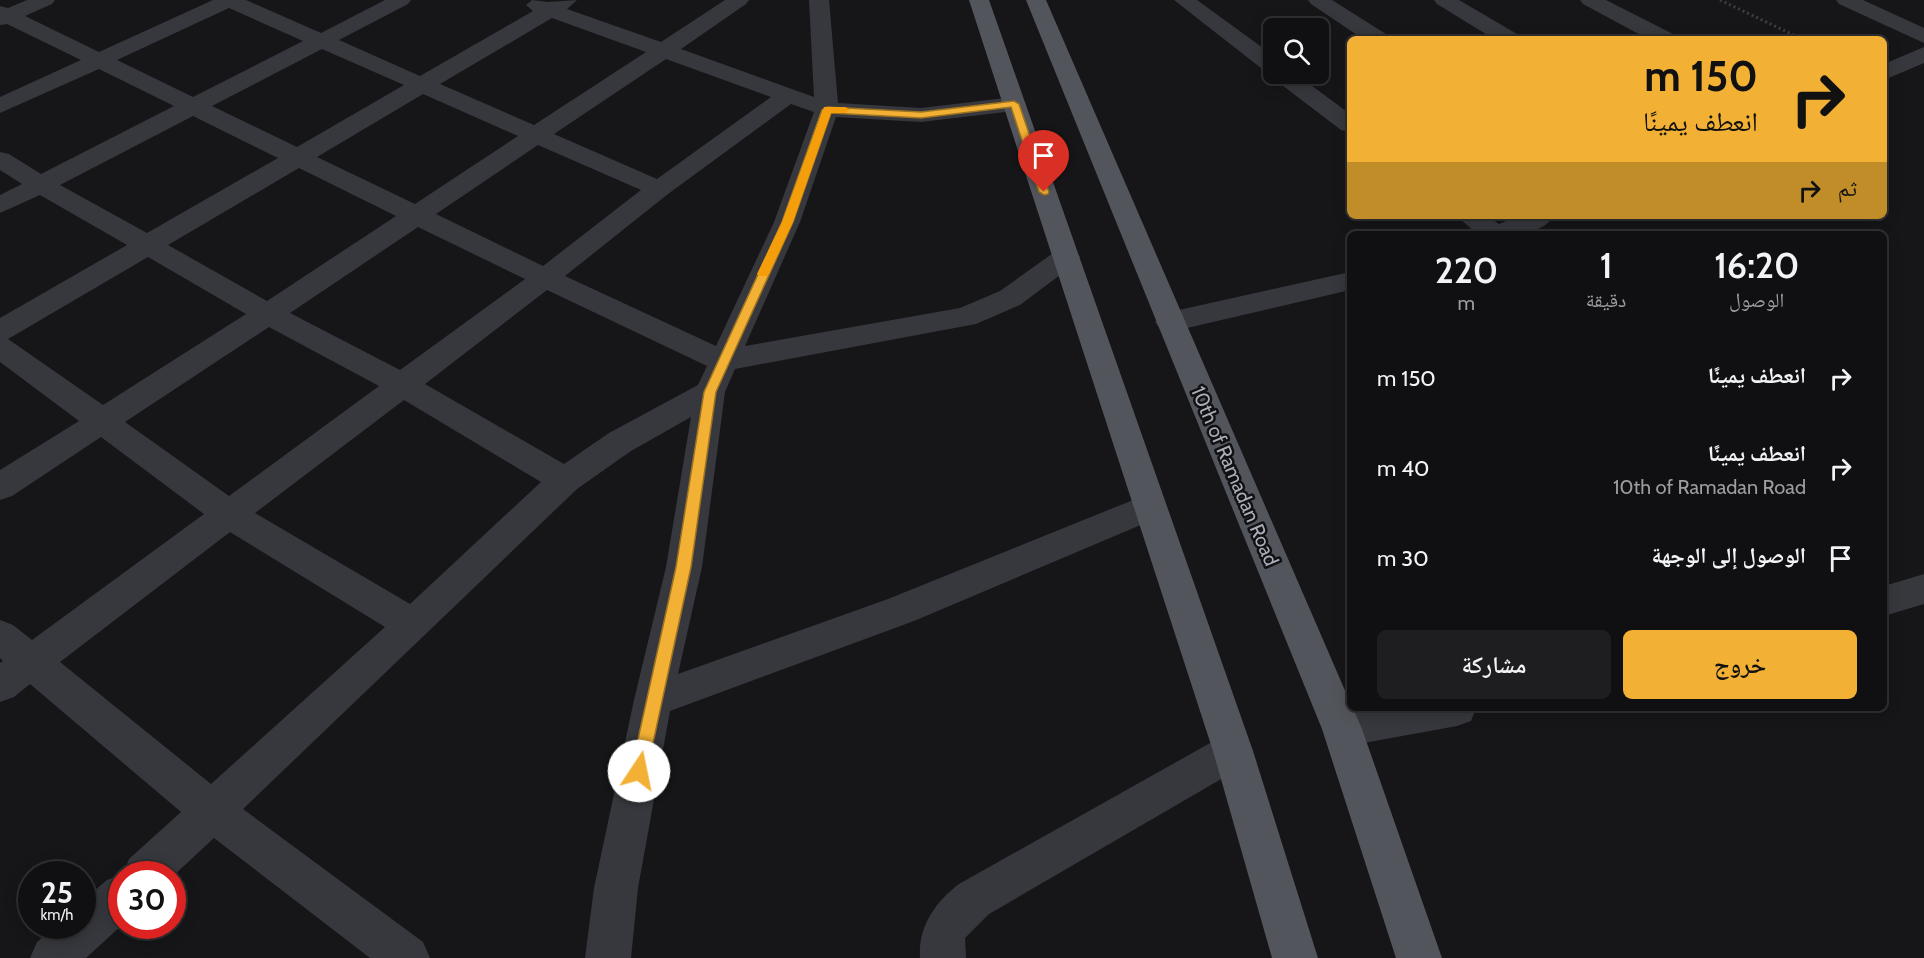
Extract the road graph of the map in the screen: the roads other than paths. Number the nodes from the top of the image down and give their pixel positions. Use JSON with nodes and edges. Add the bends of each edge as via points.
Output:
{"nodes":[{"id":1,"x":45,"y":0,"type":"edge"},
{"id":2,"x":229,"y":0,"type":"edge"},
{"id":3,"x":401,"y":0,"type":"edge"},
{"id":4,"x":524,"y":0,"type":"edge"},
{"id":5,"x":739,"y":0,"type":"edge"},
{"id":6,"x":819,"y":0,"type":"edge"},
{"id":7,"x":979,"y":0,"type":"edge"},
{"id":8,"x":1036,"y":0,"type":"edge"},
{"id":9,"x":1185,"y":0,"type":"edge"},
{"id":10,"x":1318,"y":0,"type":"edge"},
{"id":11,"x":1444,"y":0,"type":"edge"},
{"id":12,"x":1590,"y":0,"type":"edge"},
{"id":13,"x":1846,"y":0,"type":"edge"},
{"id":14,"x":559,"y":5,"type":"edge"},
{"id":15,"x":2,"y":16,"type":"edge"},
{"id":16,"x":1373,"y":36,"type":"edge"},
{"id":17,"x":1504,"y":36,"type":"edge"},
{"id":18,"x":1659,"y":36,"type":"edge"},
{"id":19,"x":1924,"y":36,"type":"edge"},
{"id":20,"x":321,"y":41,"type":"junction"},
{"id":21,"x":662,"y":50,"type":"junction"},
{"id":22,"x":1924,"y":54,"type":"edge"},
{"id":23,"x":1263,"y":59,"type":"edge"},
{"id":24,"x":100,"y":60,"type":"junction"},
{"id":25,"x":1887,"y":72,"type":"edge"},
{"id":26,"x":1295,"y":84,"type":"edge"},
{"id":27,"x":421,"y":86,"type":"junction"},
{"id":28,"x":788,"y":95,"type":"junction"},
{"id":29,"x":1014,"y":104,"type":"junction"},
{"id":30,"x":0,"y":106,"type":"edge"},
{"id":31,"x":195,"y":106,"type":"junction"},
{"id":32,"x":827,"y":110,"type":"junction"},
{"id":33,"x":1347,"y":123,"type":"edge"},
{"id":34,"x":535,"y":135,"type":"junction"},
{"id":35,"x":299,"y":158,"type":"junction"},
{"id":36,"x":0,"y":159,"type":"edge"},
{"id":37,"x":40,"y":184,"type":"junction"},
{"id":38,"x":658,"y":189,"type":"junction"},
{"id":39,"x":0,"y":205,"type":"edge"},
{"id":40,"x":416,"y":214,"type":"junction"},
{"id":41,"x":1474,"y":219,"type":"edge"},
{"id":42,"x":1534,"y":219,"type":"edge"},
{"id":43,"x":1490,"y":231,"type":"edge"},
{"id":44,"x":1507,"y":231,"type":"edge"},
{"id":45,"x":149,"y":245,"type":"junction"},
{"id":46,"x":1066,"y":257,"type":"junction"},
{"id":47,"x":545,"y":279,"type":"junction"},
{"id":48,"x":1347,"y":282,"type":"edge"},
{"id":49,"x":268,"y":314,"type":"junction"},
{"id":50,"x":1170,"y":322,"type":"junction"},
{"id":51,"x":0,"y":331,"type":"edge"},
{"id":52,"x":0,"y":347,"type":"edge"},
{"id":53,"x":723,"y":361,"type":"junction"},
{"id":54,"x":401,"y":384,"type":"junction"},
{"id":55,"x":710,"y":392,"type":"junction"},
{"id":56,"x":102,"y":421,"type":"junction"},
{"id":57,"x":565,"y":480,"type":"junction"},
{"id":58,"x":0,"y":487,"type":"edge"},
{"id":59,"x":1150,"y":507,"type":"junction"},
{"id":60,"x":229,"y":514,"type":"junction"},
{"id":61,"x":1924,"y":590,"type":"edge"},
{"id":62,"x":1887,"y":600,"type":"edge"},
{"id":63,"x":413,"y":625,"type":"junction"},
{"id":64,"x":0,"y":636,"type":"edge"},
{"id":65,"x":31,"y":662,"type":"junction"},
{"id":66,"x":0,"y":685,"type":"edge"},
{"id":67,"x":653,"y":700,"type":"junction"},
{"id":68,"x":1441,"y":711,"type":"edge"},
{"id":69,"x":1342,"y":729,"type":"junction"},
{"id":70,"x":1233,"y":752,"type":"junction"},
{"id":71,"x":212,"y":812,"type":"junction"},
{"id":72,"x":158,"y":861,"type":"edge"},
{"id":73,"x":108,"y":908,"type":"edge"},
{"id":74,"x":53,"y":958,"type":"edge"},
{"id":75,"x":407,"y":958,"type":"edge"},
{"id":76,"x":608,"y":958,"type":"edge"},
{"id":77,"x":943,"y":958,"type":"edge"},
{"id":78,"x":1295,"y":958,"type":"edge"},
{"id":79,"x":1419,"y":958,"type":"edge"}],
"edges":[{"from":1,"to":15,"type":"street"},
{"from":2,"to":20,"type":"street"},
{"from":2,"to":24,"type":"street"},
{"from":3,"to":20,"type":"street"},
{"from":4,"to":14,"type":"street"},
{"from":5,"to":21,"type":"street"},
{"from":6,"to":32,"type":"street"},
{"from":7,"to":29,"type":"main road"},
{"from":8,"to":50,"type":"main road","name":"10th of Ramadan Road"},
{"from":9,"to":23,"type":"street"},
{"from":10,"to":16,"type":"street"},
{"from":11,"to":17,"type":"street"},
{"from":12,"to":18,"type":"street"},
{"from":13,"to":19,"type":"street"},
{"from":14,"to":21,"type":"street"},
{"from":14,"to":27,"type":"street"},
{"from":15,"to":24,"type":"street"},
{"from":20,"to":27,"type":"street"},
{"from":20,"to":31,"type":"street"},
{"from":21,"to":28,"type":"street"},
{"from":21,"to":34,"type":"street"},
{"from":22,"to":25,"type":"street"},
{"from":24,"to":30,"type":"street"},
{"from":24,"to":31,"type":"street"},
{"from":26,"to":33,"type":"street"},
{"from":27,"to":34,"type":"street"},
{"from":27,"to":35,"type":"street"},
{"from":28,"to":32,"type":"street"},
{"from":28,"to":38,"type":"street"},
{"from":29,"to":32,"type":"street","via":[[921,115]]},
{"from":29,"to":46,"type":"main road"},
{"from":31,"to":35,"type":"street"},
{"from":31,"to":37,"type":"street"},
{"from":32,"to":53,"type":"street","via":[[787,222]]},
{"from":34,"to":38,"type":"street"},
{"from":34,"to":40,"type":"street"},
{"from":35,"to":40,"type":"street"},
{"from":35,"to":45,"type":"street"},
{"from":36,"to":37,"type":"street"},
{"from":37,"to":39,"type":"street"},
{"from":37,"to":45,"type":"street"},
{"from":38,"to":47,"type":"street"},
{"from":40,"to":47,"type":"street"},
{"from":40,"to":49,"type":"street"},
{"from":41,"to":43,"type":"street"},
{"from":42,"to":44,"type":"street"},
{"from":45,"to":49,"type":"street"},
{"from":45,"to":51,"type":"street"},
{"from":46,"to":53,"type":"street","via":[[1010,298],[966,317]]},
{"from":46,"to":59,"type":"main road"},
{"from":47,"to":53,"type":"street"},
{"from":47,"to":54,"type":"street"},
{"from":48,"to":50,"type":"street"},
{"from":49,"to":54,"type":"street"},
{"from":49,"to":56,"type":"street"},
{"from":50,"to":69,"type":"main road","name":"10th of Ramadan Road"},
{"from":52,"to":56,"type":"street"},
{"from":53,"to":55,"type":"street"},
{"from":54,"to":57,"type":"street"},
{"from":54,"to":60,"type":"street"},
{"from":55,"to":57,"type":"street","via":[[620,442]]},
{"from":55,"to":67,"type":"street","via":[[684,567]]},
{"from":56,"to":58,"type":"street"},
{"from":56,"to":60,"type":"street"},
{"from":57,"to":63,"type":"street"},
{"from":59,"to":67,"type":"street","via":[[901,610]]},
{"from":59,"to":70,"type":"main road"},
{"from":60,"to":63,"type":"street"},
{"from":60,"to":65,"type":"street"},
{"from":61,"to":62,"type":"street"},
{"from":63,"to":71,"type":"street"},
{"from":64,"to":65,"type":"street"},
{"from":65,"to":66,"type":"street"},
{"from":65,"to":71,"type":"street"},
{"from":67,"to":76,"type":"street","via":[[616,888]]},
{"from":68,"to":69,"type":"street"},
{"from":69,"to":79,"type":"main road","name":"10th of Ramadan Road"},
{"from":70,"to":77,"type":"street","via":[[974,899],[945,927]]},
{"from":70,"to":78,"type":"main road"},
{"from":71,"to":72,"type":"street"},
{"from":71,"to":75,"type":"street"},
{"from":73,"to":74,"type":"street"}]}
